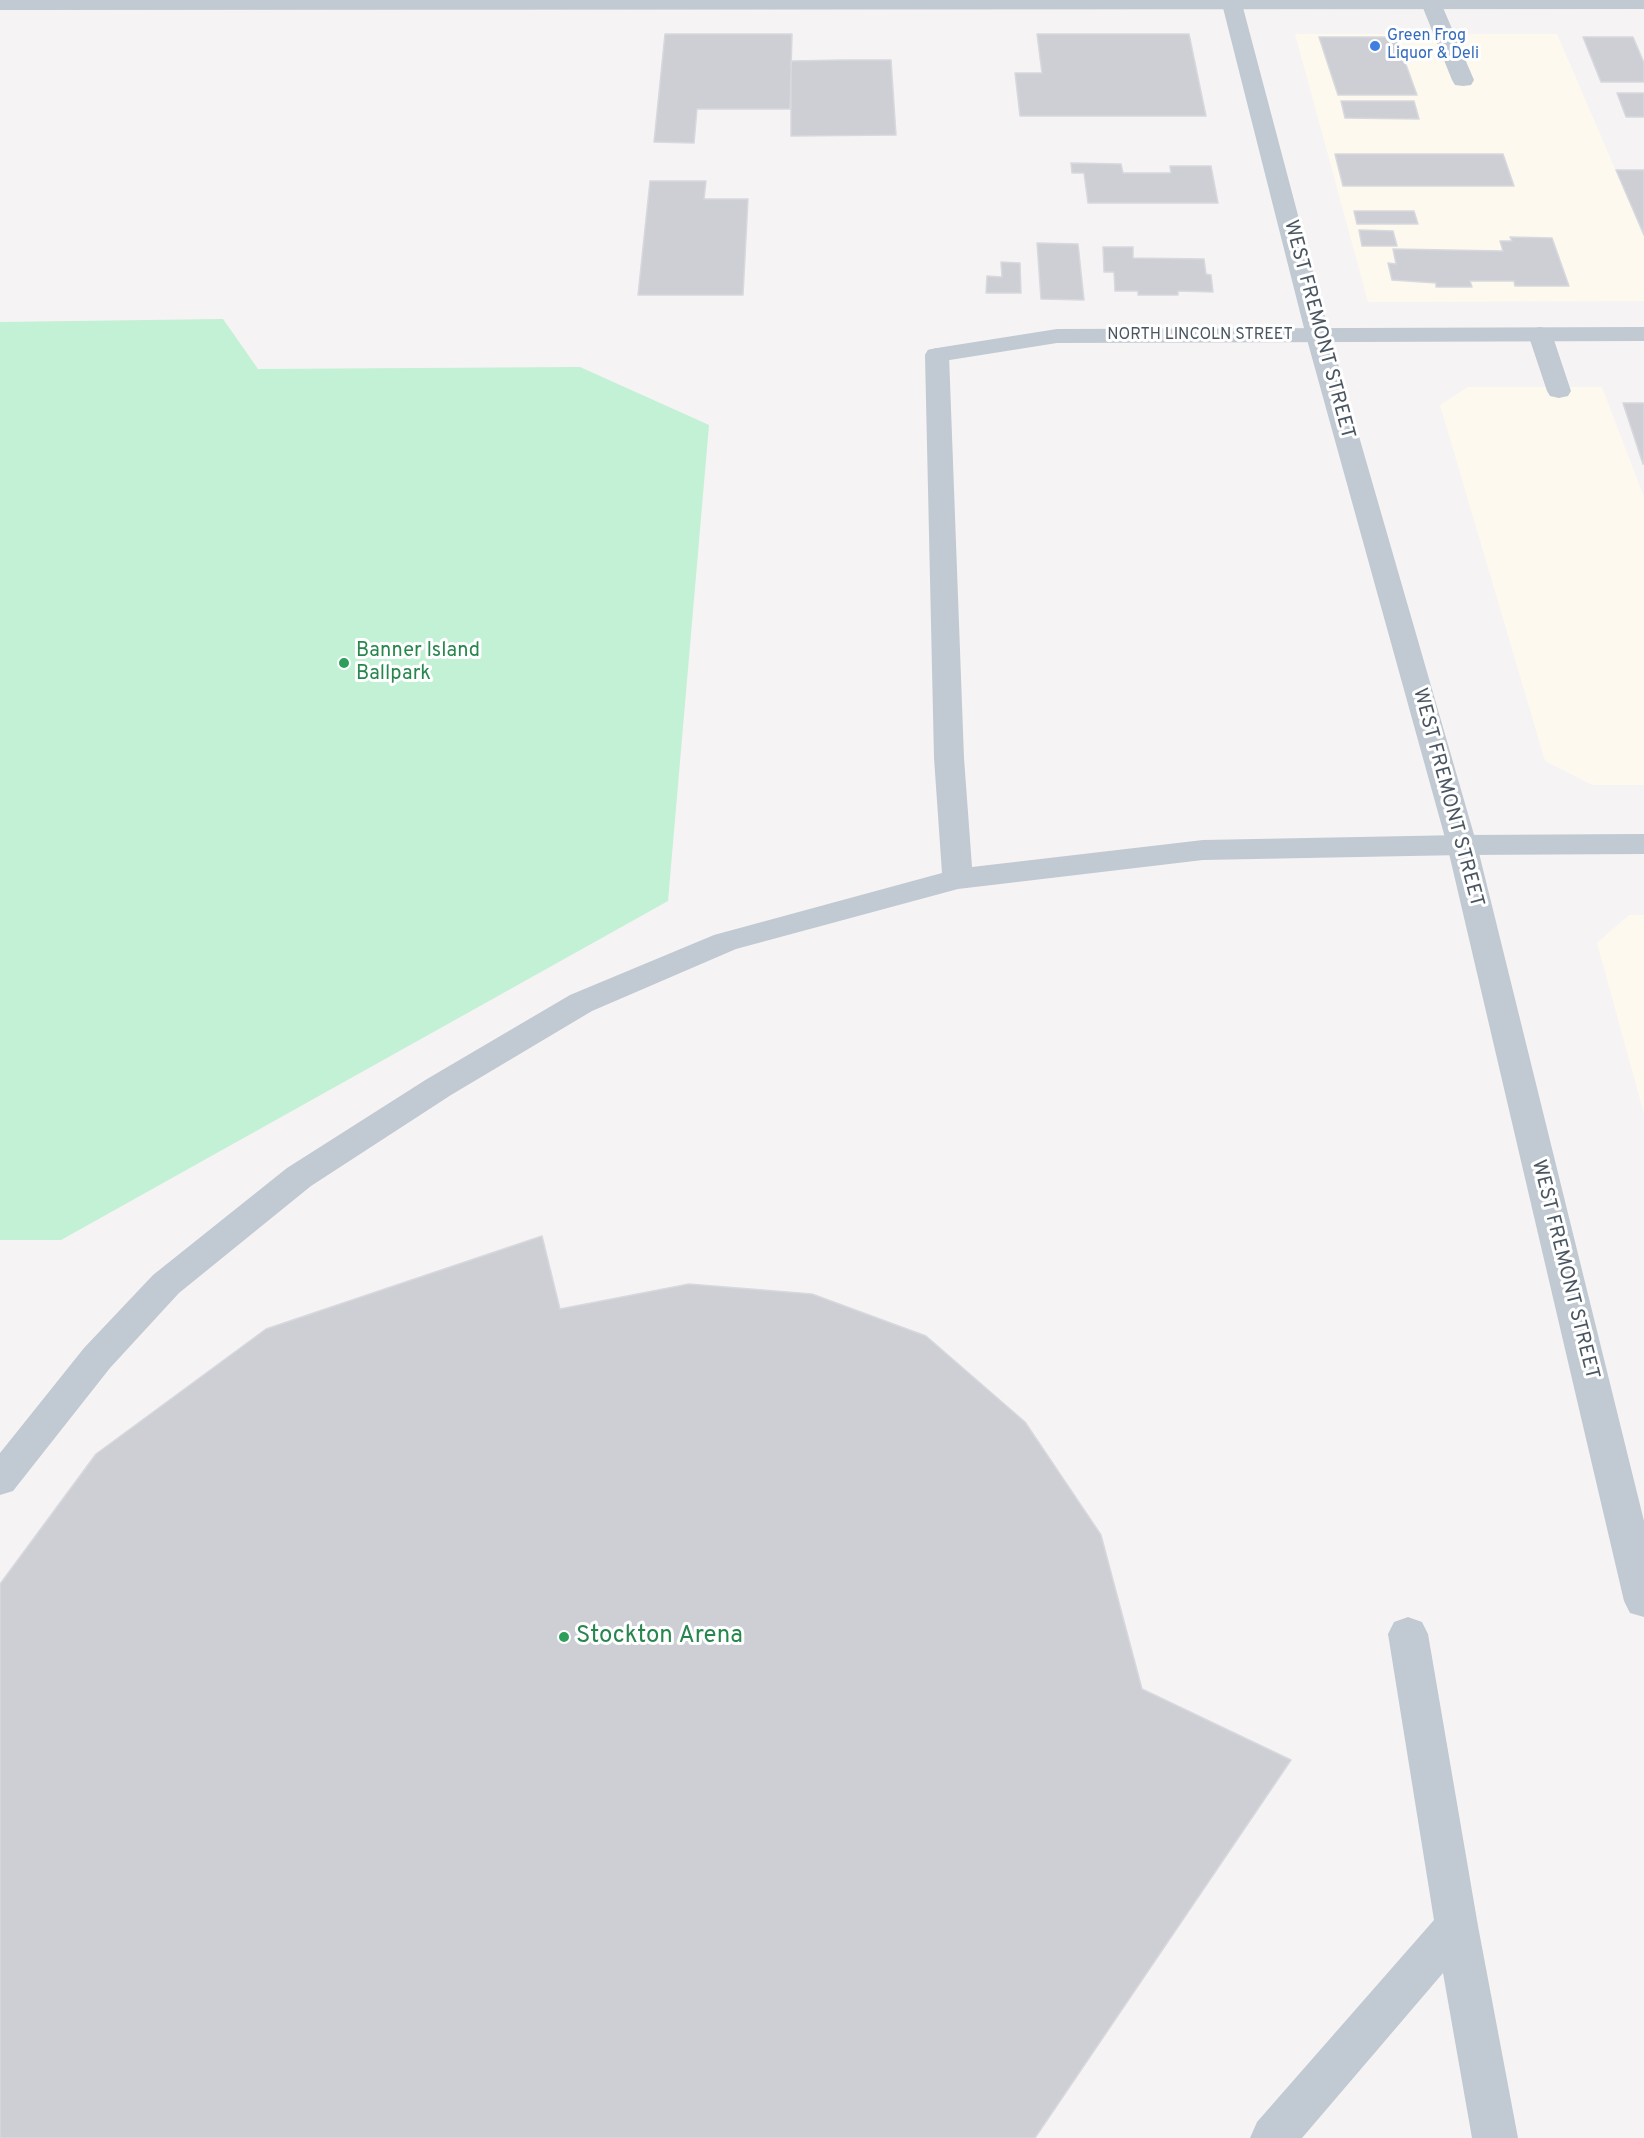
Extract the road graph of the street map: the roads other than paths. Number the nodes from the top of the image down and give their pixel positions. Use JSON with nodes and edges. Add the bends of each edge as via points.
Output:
{"nodes":[{"id":1,"x":612,"y":1,"type":"edge"},
{"id":2,"x":1578,"y":1,"type":"edge"},
{"id":3,"x":1231,"y":2,"type":"edge"},
{"id":4,"x":1431,"y":3,"type":"junction"},
{"id":5,"x":1644,"y":3,"type":"edge"},
{"id":6,"x":0,"y":4,"type":"edge"},
{"id":7,"x":1463,"y":80,"type":"dead end"},
{"id":8,"x":1540,"y":334,"type":"junction"},
{"id":9,"x":1644,"y":334,"type":"edge"},
{"id":10,"x":1318,"y":336,"type":"junction"},
{"id":11,"x":1559,"y":391,"type":"dead end"},
{"id":12,"x":1644,"y":844,"type":"edge"},
{"id":13,"x":1462,"y":845,"type":"junction"},
{"id":14,"x":958,"y":879,"type":"junction"},
{"id":15,"x":0,"y":1480,"type":"edge"},
{"id":16,"x":1644,"y":1601,"type":"edge"},
{"id":17,"x":1408,"y":1634,"type":"dead end"},
{"id":18,"x":1456,"y":1926,"type":"junction"},
{"id":19,"x":1273,"y":2138,"type":"edge"},
{"id":20,"x":1495,"y":2138,"type":"edge"}],
"edges":[{"from":1,"to":3,"type":"street"},
{"from":1,"to":6,"type":"street"},
{"from":2,"to":4,"type":"street"},
{"from":2,"to":5,"type":"street"},
{"from":3,"to":4,"type":"street"},
{"from":3,"to":10,"type":"street","name":"WEST FREMONT STREET"},
{"from":4,"to":7,"type":"street"},
{"from":8,"to":9,"type":"street","name":"NORTH LINCOLN STREET"},
{"from":8,"to":10,"type":"street","name":"NORTH LINCOLN STREET"},
{"from":8,"to":11,"type":"street"},
{"from":10,"to":13,"type":"street","name":"WEST FREMONT STREET"},
{"from":10,"to":14,"type":"street","name":"NORTH LINCOLN STREET","via":[[1057,336],[937,355],[949,758]]},
{"from":12,"to":13,"type":"street"},
{"from":13,"to":14,"type":"street","via":[[1203,850]]},
{"from":13,"to":16,"type":"street","name":"WEST FREMONT STREET"},
{"from":14,"to":15,"type":"street","via":[[726,942],[581,1003],[439,1087],[299,1177],[166,1284],[97,1358]]},
{"from":17,"to":18,"type":"street"},
{"from":18,"to":19,"type":"street"},
{"from":18,"to":20,"type":"street"}]}
